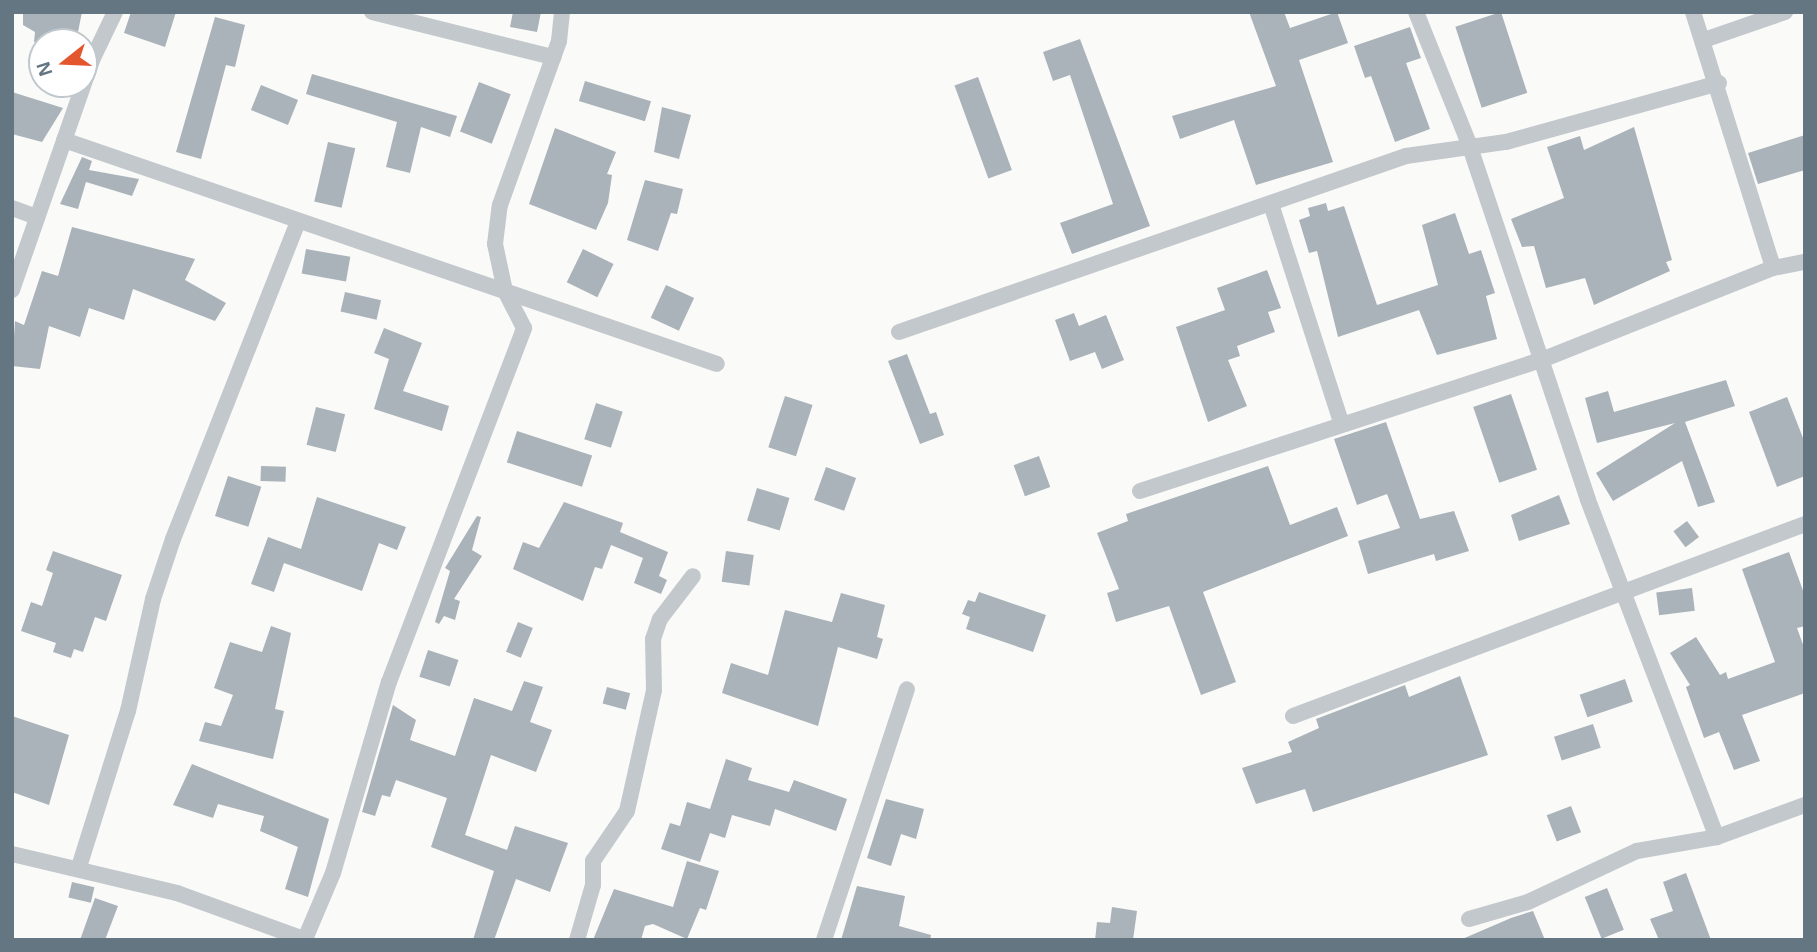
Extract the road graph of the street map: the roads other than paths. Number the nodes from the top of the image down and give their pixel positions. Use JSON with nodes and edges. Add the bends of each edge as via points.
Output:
{"nodes":[{"id":1,"x":115,"y":12,"type":"edge"},
{"id":2,"x":372,"y":12,"type":"edge"},
{"id":3,"x":562,"y":12,"type":"edge"},
{"id":4,"x":1416,"y":12,"type":"edge"},
{"id":5,"x":1693,"y":12,"type":"edge"},
{"id":6,"x":1785,"y":12,"type":"edge"},
{"id":7,"x":1704,"y":40,"type":"junction"},
{"id":8,"x":553,"y":57,"type":"junction"},
{"id":9,"x":1719,"y":83,"type":"junction"},
{"id":10,"x":64,"y":140,"type":"junction"},
{"id":11,"x":1469,"y":144,"type":"junction"},
{"id":12,"x":1271,"y":204,"type":"junction"},
{"id":13,"x":12,"y":208,"type":"edge"},
{"id":14,"x":37,"y":217,"type":"junction"},
{"id":15,"x":298,"y":221,"type":"junction"},
{"id":16,"x":1805,"y":262,"type":"edge"},
{"id":17,"x":1773,"y":268,"type":"junction"},
{"id":18,"x":12,"y":290,"type":"edge"},
{"id":19,"x":505,"y":291,"type":"junction"},
{"id":20,"x":899,"y":332,"type":"dead end"},
{"id":21,"x":1544,"y":359,"type":"junction"},
{"id":22,"x":717,"y":364,"type":"dead end"},
{"id":23,"x":1341,"y":422,"type":"junction"},
{"id":24,"x":1140,"y":491,"type":"dead end"},
{"id":25,"x":1805,"y":524,"type":"edge"},
{"id":26,"x":692,"y":576,"type":"dead end"},
{"id":27,"x":1621,"y":590,"type":"junction"},
{"id":28,"x":907,"y":689,"type":"dead end"},
{"id":29,"x":1293,"y":716,"type":"dead end"},
{"id":30,"x":1805,"y":805,"type":"edge"},
{"id":31,"x":1717,"y":837,"type":"junction"},
{"id":32,"x":12,"y":854,"type":"edge"},
{"id":33,"x":79,"y":867,"type":"junction"},
{"id":34,"x":1469,"y":919,"type":"dead end"},
{"id":35,"x":305,"y":939,"type":"edge"},
{"id":36,"x":577,"y":940,"type":"edge"},
{"id":37,"x":824,"y":940,"type":"edge"}],
"edges":[{"from":1,"to":10,"type":"street"},
{"from":2,"to":8,"type":"street"},
{"from":3,"to":8,"type":"street"},
{"from":4,"to":11,"type":"street"},
{"from":5,"to":7,"type":"street"},
{"from":6,"to":7,"type":"street"},
{"from":7,"to":9,"type":"street"},
{"from":8,"to":19,"type":"street","via":[[500,205],[495,249]]},
{"from":9,"to":11,"type":"street","via":[[1506,142]]},
{"from":9,"to":17,"type":"street"},
{"from":10,"to":14,"type":"street"},
{"from":10,"to":15,"type":"street"},
{"from":11,"to":12,"type":"street","via":[[1406,156]]},
{"from":11,"to":21,"type":"street","via":[[1498,244]]},
{"from":12,"to":20,"type":"street"},
{"from":12,"to":23,"type":"street"},
{"from":13,"to":14,"type":"street"},
{"from":14,"to":18,"type":"street"},
{"from":15,"to":19,"type":"street"},
{"from":15,"to":33,"type":"street","via":[[173,539],[153,599],[128,711]]},
{"from":16,"to":17,"type":"street"},
{"from":17,"to":21,"type":"street"},
{"from":19,"to":22,"type":"street"},
{"from":19,"to":35,"type":"street","via":[[524,328],[515,359],[388,682],[333,873]]},
{"from":21,"to":23,"type":"street"},
{"from":21,"to":27,"type":"street","via":[[1553,401]]},
{"from":23,"to":24,"type":"street"},
{"from":25,"to":27,"type":"street"},
{"from":26,"to":36,"type":"street","via":[[660,619],[653,639],[654,690],[626,811],[593,861],[593,885]]},
{"from":27,"to":29,"type":"street"},
{"from":27,"to":31,"type":"street"},
{"from":28,"to":37,"type":"street"},
{"from":30,"to":31,"type":"street"},
{"from":31,"to":34,"type":"street","via":[[1637,851],[1528,902]]},
{"from":32,"to":33,"type":"street"},
{"from":33,"to":35,"type":"street","via":[[237,910]]}]}
